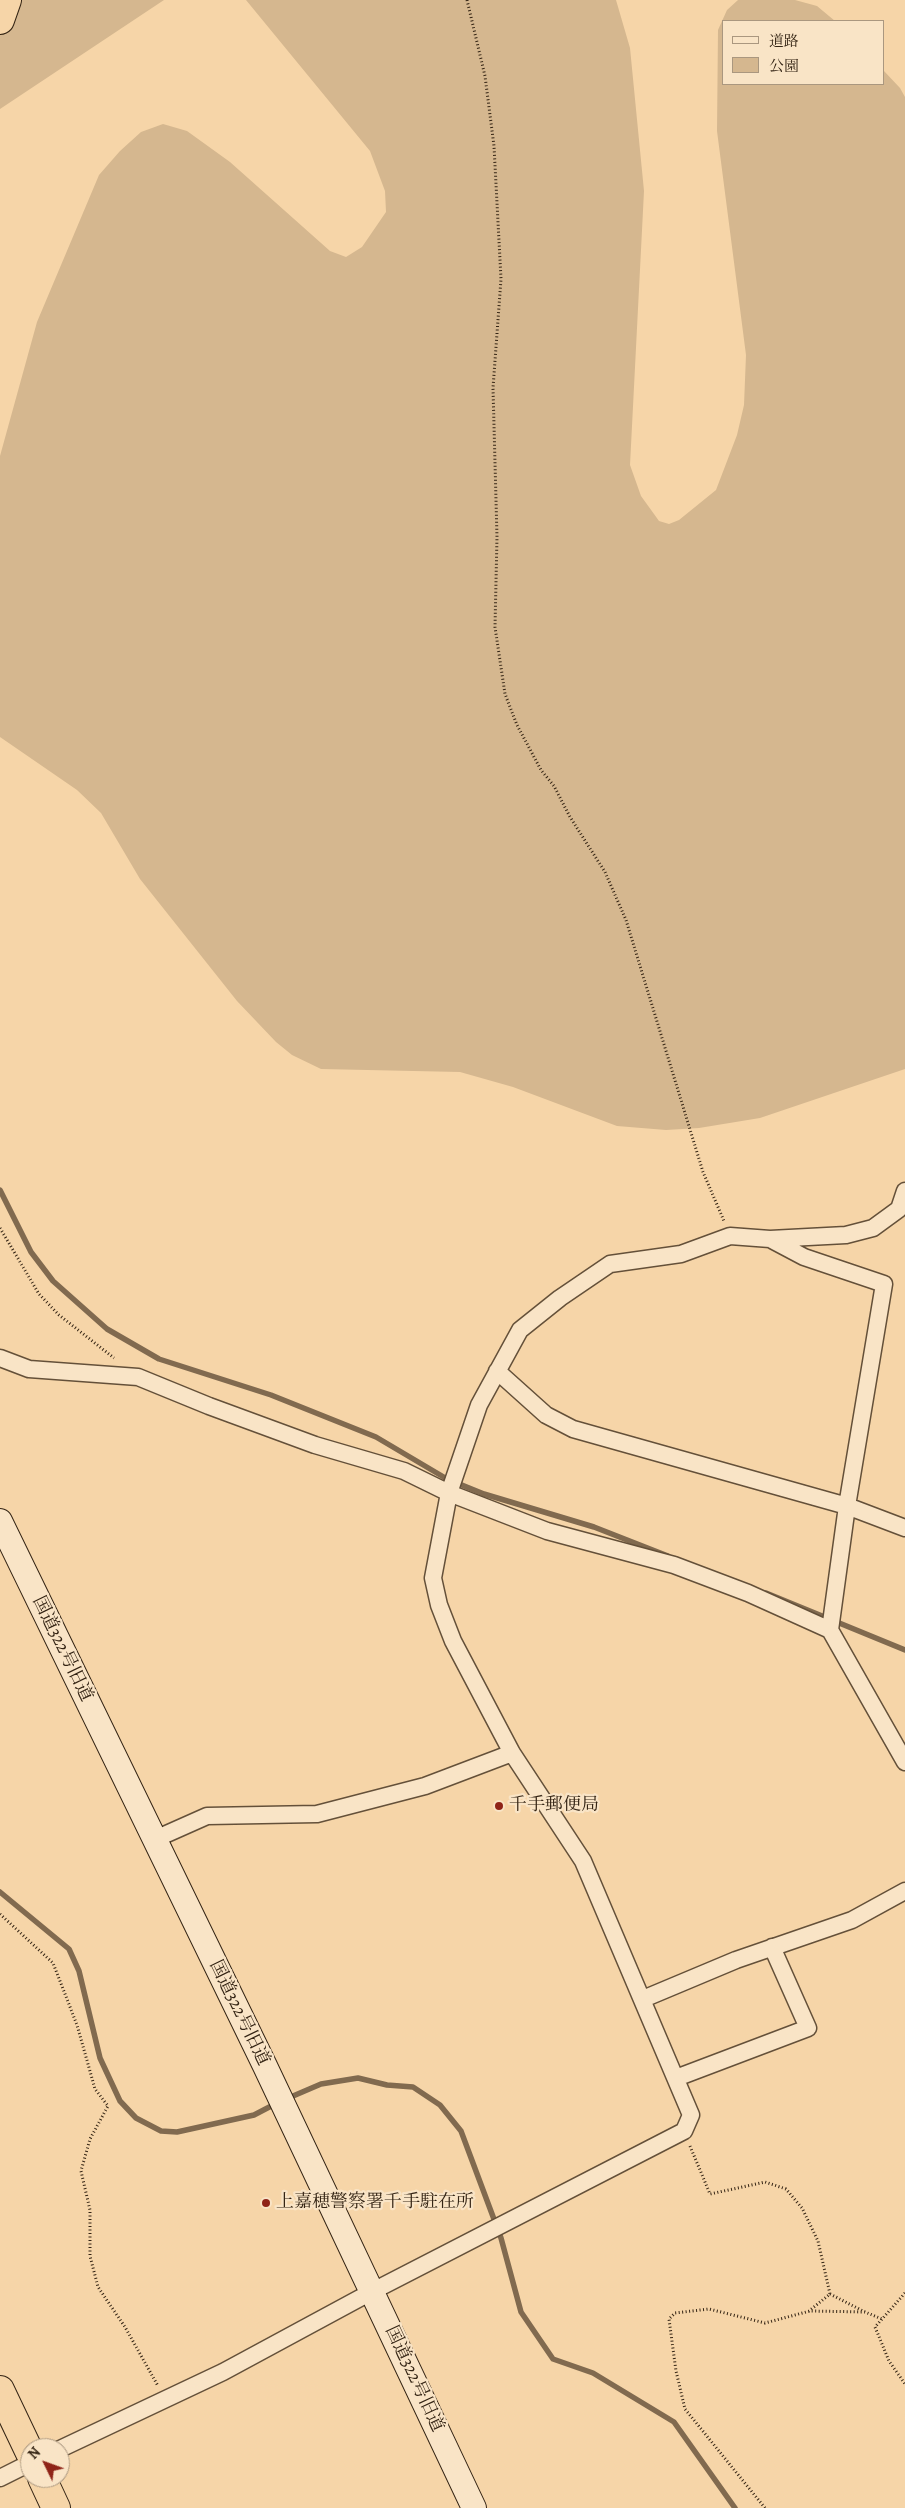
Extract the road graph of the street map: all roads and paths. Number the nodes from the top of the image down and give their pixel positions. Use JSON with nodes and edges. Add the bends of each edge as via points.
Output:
{"nodes":[{"id":1,"x":7,"y":0,"type":"edge"},
{"id":2,"x":467,"y":0,"type":"edge"},
{"id":3,"x":0,"y":20,"type":"edge"},
{"id":4,"x":905,"y":1191,"type":"edge"},
{"id":5,"x":0,"y":1228,"type":"edge"},
{"id":6,"x":730,"y":1236,"type":"junction"},
{"id":7,"x":770,"y":1239,"type":"junction"},
{"id":8,"x":0,"y":1358,"type":"edge"},
{"id":9,"x":497,"y":1371,"type":"junction"},
{"id":10,"x":138,"y":1376,"type":"junction"},
{"id":11,"x":449,"y":1493,"type":"junction"},
{"id":12,"x":848,"y":1506,"type":"junction"},
{"id":13,"x":0,"y":1521,"type":"edge"},
{"id":14,"x":905,"y":1528,"type":"edge"},
{"id":15,"x":830,"y":1630,"type":"junction"},
{"id":16,"x":512,"y":1753,"type":"junction"},
{"id":17,"x":905,"y":1762,"type":"edge"},
{"id":18,"x":154,"y":1840,"type":"junction"},
{"id":19,"x":905,"y":1891,"type":"edge"},
{"id":20,"x":0,"y":1914,"type":"edge"},
{"id":21,"x":772,"y":1947,"type":"junction"},
{"id":22,"x":643,"y":1999,"type":"junction"},
{"id":23,"x":676,"y":2078,"type":"junction"},
{"id":24,"x":684,"y":2132,"type":"junction"},
{"id":25,"x":372,"y":2291,"type":"junction"},
{"id":26,"x":905,"y":2293,"type":"edge"},
{"id":27,"x":830,"y":2294,"type":"junction"},
{"id":28,"x":807,"y":2312,"type":"junction"},
{"id":29,"x":865,"y":2312,"type":"junction"},
{"id":30,"x":882,"y":2319,"type":"junction"},
{"id":31,"x":905,"y":2384,"type":"edge"},
{"id":32,"x":0,"y":2390,"type":"edge"},
{"id":33,"x":166,"y":2399,"type":"junction"},
{"id":34,"x":23,"y":2438,"type":"edge"},
{"id":35,"x":70,"y":2444,"type":"edge"},
{"id":36,"x":20,"y":2469,"type":"edge"},
{"id":37,"x":0,"y":2478,"type":"edge"},
{"id":38,"x":47,"y":2488,"type":"edge"},
{"id":39,"x":56,"y":2508,"type":"edge"},
{"id":40,"x":474,"y":2508,"type":"edge"},
{"id":41,"x":765,"y":2508,"type":"edge"}],
"edges":[{"from":1,"to":3,"type":"highway"},
{"from":2,"to":6,"type":"path","via":[[485,76],[494,146],[501,279],[493,388],[497,538],[495,627],[505,694],[541,770],[554,786],[605,872],[626,920],[704,1172]]},
{"from":4,"to":7,"type":"street","via":[[899,1209],[873,1228],[846,1235]]},
{"from":5,"to":10,"type":"path","via":[[39,1294],[59,1315]]},
{"from":6,"to":7,"type":"street"},
{"from":6,"to":9,"type":"street","via":[[681,1254],[610,1264],[520,1330]]},
{"from":7,"to":12,"type":"street","via":[[804,1256],[884,1284]]},
{"from":8,"to":10,"type":"street","via":[[29,1369]]},
{"from":9,"to":11,"type":"street","via":[[479,1405]]},
{"from":9,"to":12,"type":"street","via":[[546,1415],[573,1428]]},
{"from":10,"to":11,"type":"street","via":[[315,1445],[404,1470]]},
{"from":11,"to":15,"type":"street","via":[[547,1531],[674,1565],[748,1593]]},
{"from":11,"to":16,"type":"street","via":[[433,1578],[439,1605],[453,1641]]},
{"from":12,"to":14,"type":"street"},
{"from":12,"to":15,"type":"street"},
{"from":13,"to":18,"type":"street","name":"国道322号旧道"},
{"from":15,"to":17,"type":"street"},
{"from":16,"to":18,"type":"street","via":[[425,1786],[317,1814],[207,1816]]},
{"from":16,"to":22,"type":"street","via":[[583,1861]]},
{"from":18,"to":25,"type":"street","name":"国道322号旧道"},
{"from":19,"to":21,"type":"street","via":[[852,1920]]},
{"from":20,"to":33,"type":"path","via":[[53,1963],[77,2025],[95,2088],[108,2106],[90,2139],[81,2171],[90,2210],[90,2256],[98,2287]]},
{"from":21,"to":22,"type":"street"},
{"from":21,"to":23,"type":"street","via":[[808,2028]]},
{"from":22,"to":23,"type":"street"},
{"from":23,"to":24,"type":"street","via":[[691,2115]]},
{"from":24,"to":25,"type":"street"},
{"from":24,"to":27,"type":"path","via":[[710,2194],[765,2182],[786,2189],[802,2208],[818,2241]]},
{"from":25,"to":33,"type":"street","via":[[223,2372]]},
{"from":25,"to":40,"type":"street","name":"国道322号旧道"},
{"from":26,"to":30,"type":"path"},
{"from":27,"to":28,"type":"path"},
{"from":27,"to":29,"type":"path"},
{"from":28,"to":29,"type":"path"},
{"from":28,"to":41,"type":"path","via":[[765,2323],[709,2309],[674,2313],[669,2319],[685,2409]]},
{"from":29,"to":30,"type":"path"},
{"from":30,"to":31,"type":"path","via":[[874,2326],[889,2361]]},
{"from":32,"to":34,"type":"highway"},
{"from":33,"to":35,"type":"street"},
{"from":36,"to":37,"type":"street"},
{"from":38,"to":39,"type":"highway"}]}
